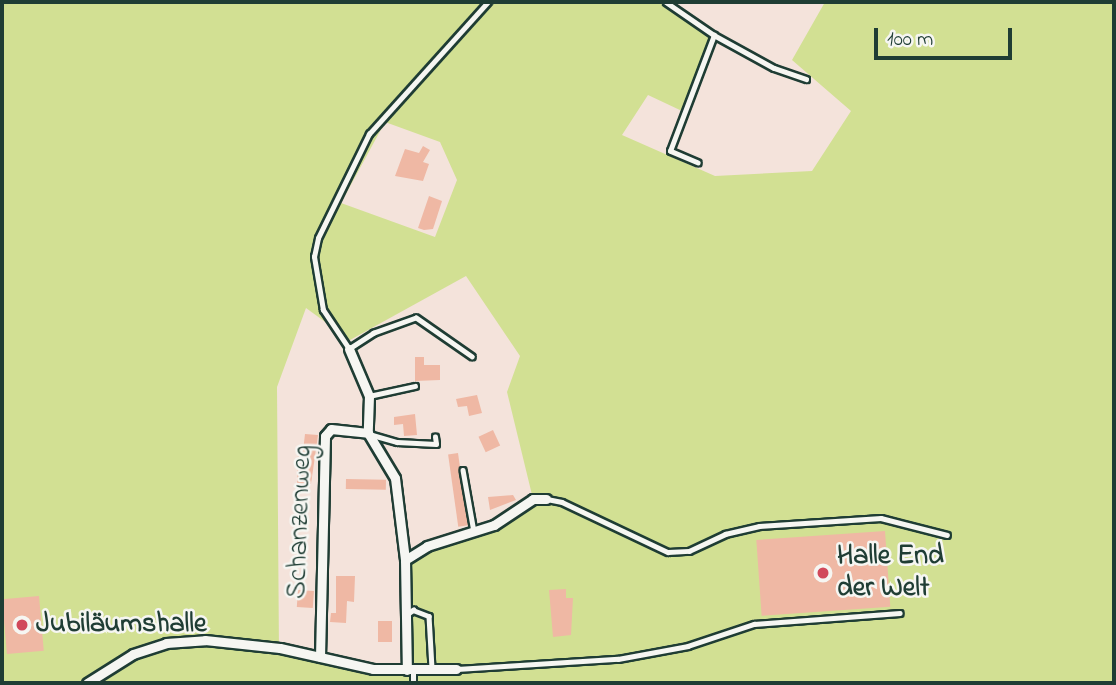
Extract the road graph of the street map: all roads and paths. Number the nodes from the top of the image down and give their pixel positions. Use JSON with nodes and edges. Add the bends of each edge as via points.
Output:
{"nodes":[{"id":1,"x":488,"y":2,"type":"edge"},
{"id":2,"x":666,"y":2,"type":"edge"},
{"id":3,"x":714,"y":34,"type":"junction"},
{"id":4,"x":806,"y":79,"type":"dead end"},
{"id":5,"x":698,"y":163,"type":"dead end"},
{"id":6,"x":349,"y":349,"type":"junction"},
{"id":7,"x":471,"y":357,"type":"dead end"},
{"id":8,"x":415,"y":386,"type":"dead end"},
{"id":9,"x":369,"y":396,"type":"junction"},
{"id":10,"x":368,"y":433,"type":"junction"},
{"id":11,"x":435,"y":438,"type":"dead end"},
{"id":12,"x":463,"y":470,"type":"dead end"},
{"id":13,"x":546,"y":499,"type":"joint"},
{"id":14,"x":474,"y":533,"type":"junction"},
{"id":15,"x":947,"y":535,"type":"dead end"},
{"id":16,"x":405,"y":560,"type":"junction"},
{"id":17,"x":900,"y":613,"type":"dead end"},
{"id":18,"x":405,"y":615,"type":"junction"},
{"id":19,"x":320,"y":657,"type":"junction"},
{"id":20,"x":432,"y":669,"type":"junction"},
{"id":21,"x":456,"y":669,"type":"joint"},
{"id":22,"x":410,"y":670,"type":"junction"},
{"id":23,"x":87,"y":683,"type":"edge"},
{"id":24,"x":413,"y":683,"type":"edge"}],
"edges":[{"from":1,"to":6,"type":"lane","via":[[369,134],[318,238],[314,257],[323,310]]},
{"from":2,"to":3,"type":"lane"},
{"from":3,"to":4,"type":"lane","via":[[774,68]]},
{"from":3,"to":5,"type":"lane","via":[[670,151]]},
{"from":6,"to":7,"type":"lane","via":[[374,333],[416,318]]},
{"from":6,"to":9,"type":"street"},
{"from":8,"to":9,"type":"lane"},
{"from":9,"to":10,"type":"street"},
{"from":10,"to":11,"type":"lane","via":[[397,442],[436,444]]},
{"from":10,"to":16,"type":"street","via":[[395,478]]},
{"from":10,"to":19,"type":"street","name":"Schanzenweg","via":[[331,429],[325,436]]},
{"from":12,"to":14,"type":"lane"},
{"from":13,"to":14,"type":"street","via":[[533,499]]},
{"from":13,"to":15,"type":"lane","via":[[562,502],[668,552],[689,551],[725,534],[759,526],[881,517]]},
{"from":14,"to":16,"type":"street","via":[[427,545]]},
{"from":16,"to":18,"type":"street"},
{"from":17,"to":21,"type":"lane","via":[[754,624],[688,646],[618,659]]},
{"from":18,"to":20,"type":"lane","via":[[413,610],[429,616]]},
{"from":18,"to":22,"type":"street"},
{"from":19,"to":22,"type":"street","via":[[358,667]]},
{"from":19,"to":23,"type":"street","via":[[224,640],[166,643],[133,654]]},
{"from":20,"to":21,"type":"street"},
{"from":20,"to":22,"type":"street"},
{"from":22,"to":24,"type":"lane"}]}
